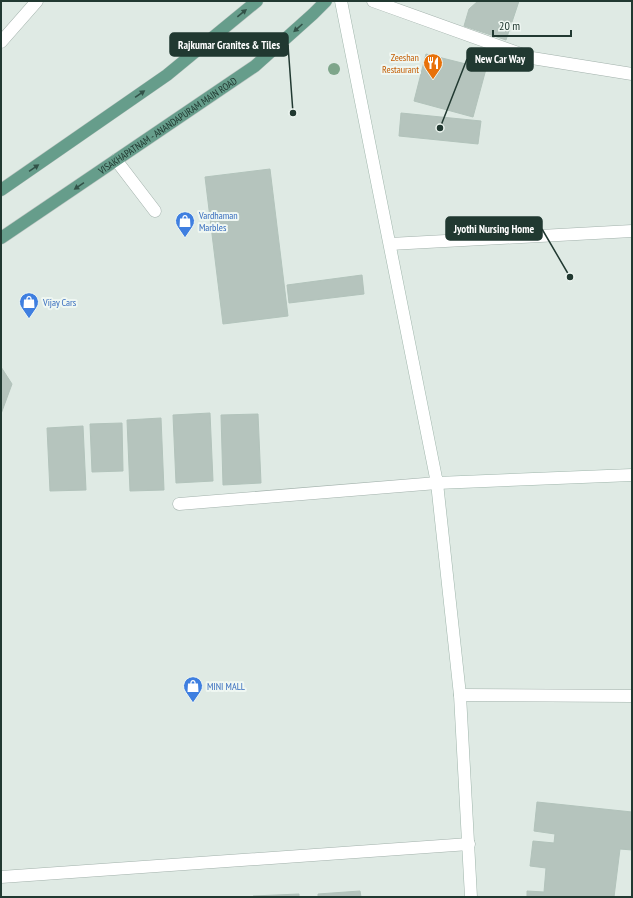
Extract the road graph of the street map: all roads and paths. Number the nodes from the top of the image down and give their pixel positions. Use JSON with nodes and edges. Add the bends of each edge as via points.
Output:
{"nodes":[{"id":1,"x":37,"y":1,"type":"edge"},
{"id":2,"x":257,"y":1,"type":"edge"},
{"id":3,"x":326,"y":1,"type":"edge"},
{"id":4,"x":340,"y":1,"type":"edge"},
{"id":5,"x":373,"y":1,"type":"edge"},
{"id":6,"x":1,"y":42,"type":"edge"},
{"id":7,"x":632,"y":74,"type":"edge"},
{"id":8,"x":116,"y":160,"type":"junction"},
{"id":9,"x":1,"y":190,"type":"edge"},
{"id":10,"x":155,"y":211,"type":"dead end"},
{"id":11,"x":632,"y":231,"type":"edge"},
{"id":12,"x":1,"y":238,"type":"edge"},
{"id":13,"x":390,"y":244,"type":"junction"},
{"id":14,"x":632,"y":475,"type":"edge"},
{"id":15,"x":437,"y":483,"type":"junction"},
{"id":16,"x":179,"y":504,"type":"dead end"},
{"id":17,"x":460,"y":694,"type":"junction"},
{"id":18,"x":632,"y":696,"type":"edge"},
{"id":19,"x":469,"y":844,"type":"junction"},
{"id":20,"x":1,"y":877,"type":"edge"},
{"id":21,"x":471,"y":897,"type":"edge"}],
"edges":[{"from":1,"to":6,"type":"street"},
{"from":9,"to":2,"type":"main road","one_way":true,"via":[[167,75]]},
{"from":3,"to":8,"type":"main road","name":"VISAKHAPATNAM - ANANDAPURAM MAIN ROAD","one_way":true,"via":[[255,66]]},
{"from":4,"to":13,"type":"street"},
{"from":5,"to":7,"type":"street","via":[[532,58]]},
{"from":8,"to":10,"type":"street"},
{"from":8,"to":12,"type":"main road","name":"VISAKHAPATNAM - ANANDAPURAM MAIN ROAD","one_way":true},
{"from":11,"to":13,"type":"street"},
{"from":13,"to":15,"type":"street"},
{"from":14,"to":15,"type":"street"},
{"from":15,"to":16,"type":"street"},
{"from":15,"to":17,"type":"street"},
{"from":17,"to":18,"type":"street"},
{"from":17,"to":19,"type":"street"},
{"from":19,"to":20,"type":"street"},
{"from":19,"to":21,"type":"street"}]}
